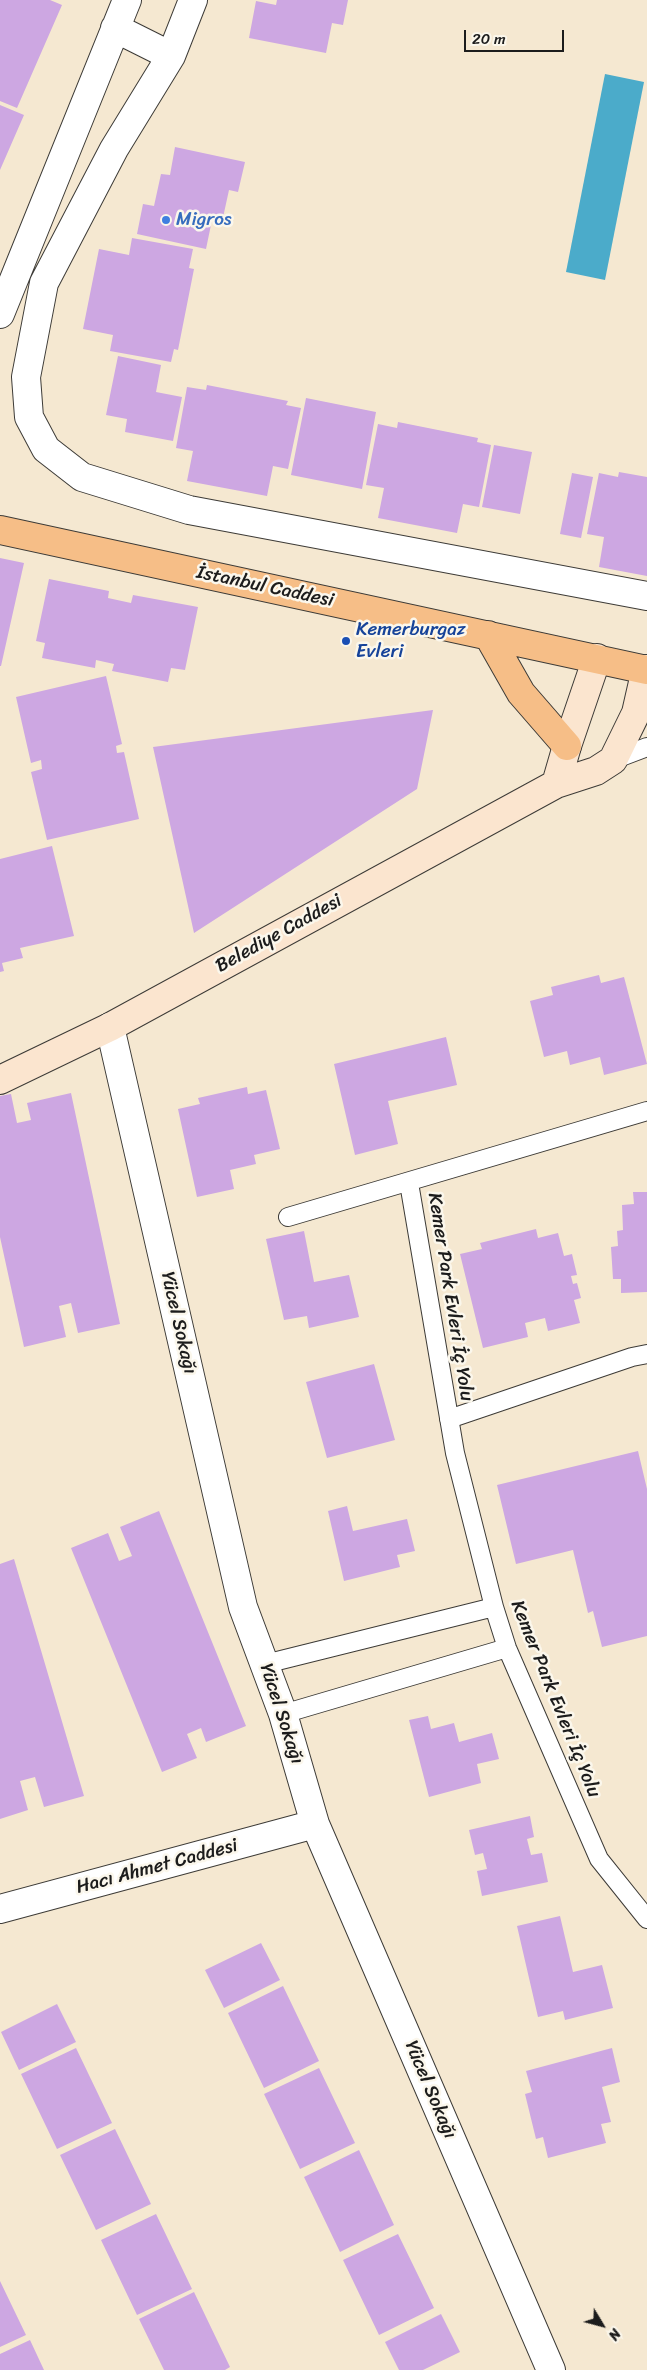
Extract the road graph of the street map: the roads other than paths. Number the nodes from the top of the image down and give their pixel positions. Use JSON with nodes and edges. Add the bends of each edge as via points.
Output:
{"nodes":[{"id":1,"x":127,"y":0,"type":"edge"},
{"id":2,"x":193,"y":0,"type":"edge"},
{"id":3,"x":115,"y":28,"type":"junction"},
{"id":4,"x":171,"y":56,"type":"junction"},
{"id":5,"x":0,"y":314,"type":"edge"},
{"id":6,"x":0,"y":530,"type":"edge"},
{"id":7,"x":647,"y":596,"type":"edge"},
{"id":8,"x":488,"y":635,"type":"junction"},
{"id":9,"x":597,"y":658,"type":"junction"},
{"id":10,"x":647,"y":670,"type":"edge"},
{"id":11,"x":567,"y":746,"type":"junction"},
{"id":12,"x":647,"y":747,"type":"edge"},
{"id":13,"x":613,"y":760,"type":"junction"},
{"id":14,"x":556,"y":784,"type":"junction"},
{"id":15,"x":110,"y":1027,"type":"junction"},
{"id":16,"x":0,"y":1080,"type":"edge"},
{"id":17,"x":647,"y":1111,"type":"edge"},
{"id":18,"x":409,"y":1183,"type":"junction"},
{"id":19,"x":288,"y":1217,"type":"dead end"},
{"id":20,"x":647,"y":1354,"type":"edge"},
{"id":21,"x":449,"y":1418,"type":"junction"},
{"id":22,"x":494,"y":1607,"type":"junction"},
{"id":23,"x":508,"y":1648,"type":"junction"},
{"id":24,"x":265,"y":1664,"type":"junction"},
{"id":25,"x":283,"y":1714,"type":"junction"},
{"id":26,"x":315,"y":1824,"type":"junction"},
{"id":27,"x":0,"y":1909,"type":"edge"},
{"id":28,"x":647,"y":1919,"type":"edge"},
{"id":29,"x":551,"y":2370,"type":"edge"}],
"edges":[{"from":1,"to":3,"type":"street"},
{"from":2,"to":4,"type":"street"},
{"from":3,"to":4,"type":"street"},
{"from":3,"to":5,"type":"street"},
{"from":4,"to":7,"type":"street","via":[[114,149],[44,283],[26,376],[29,417],[46,449],[82,477],[189,510]]},
{"from":6,"to":8,"type":"main road","name":"İstanbul Caddesi"},
{"from":8,"to":9,"type":"main road","name":"İstanbul Caddesi"},
{"from":8,"to":11,"type":"main road","via":[[520,693]]},
{"from":9,"to":10,"type":"main road","name":"İstanbul Caddesi"},
{"from":9,"to":11,"type":"main road"},
{"from":10,"to":13,"type":"main road","via":[[636,713]]},
{"from":11,"to":14,"type":"main road"},
{"from":12,"to":13,"type":"lane"},
{"from":13,"to":14,"type":"main road","name":"Belediye Caddesi","via":[[596,771]]},
{"from":14,"to":15,"type":"main road","name":"Belediye Caddesi"},
{"from":15,"to":16,"type":"main road","name":"Belediye Caddesi"},
{"from":15,"to":24,"type":"street","name":"Yücel Sokağı","via":[[243,1607]]},
{"from":17,"to":18,"type":"lane"},
{"from":18,"to":19,"type":"lane"},
{"from":18,"to":21,"type":"lane","name":"Kemer Park Evleri İç Yolu"},
{"from":20,"to":21,"type":"lane","name":"Kemer Park Evleri İç Yolu"},
{"from":21,"to":22,"type":"lane","name":"Kemer Park Evleri İç Yolu","via":[[455,1454]]},
{"from":22,"to":23,"type":"lane","name":"Kemer Park Evleri İç Yolu"},
{"from":22,"to":24,"type":"lane"},
{"from":23,"to":25,"type":"lane"},
{"from":23,"to":28,"type":"lane","name":"Kemer Park Evleri İç Yolu","via":[[599,1859]]},
{"from":24,"to":25,"type":"street","name":"Yücel Sokağı"},
{"from":25,"to":26,"type":"street","name":"Yücel Sokağı"},
{"from":26,"to":27,"type":"street","name":"Hacı Ahmet Caddesi"},
{"from":26,"to":29,"type":"street","name":"Yücel Sokağı"}]}
